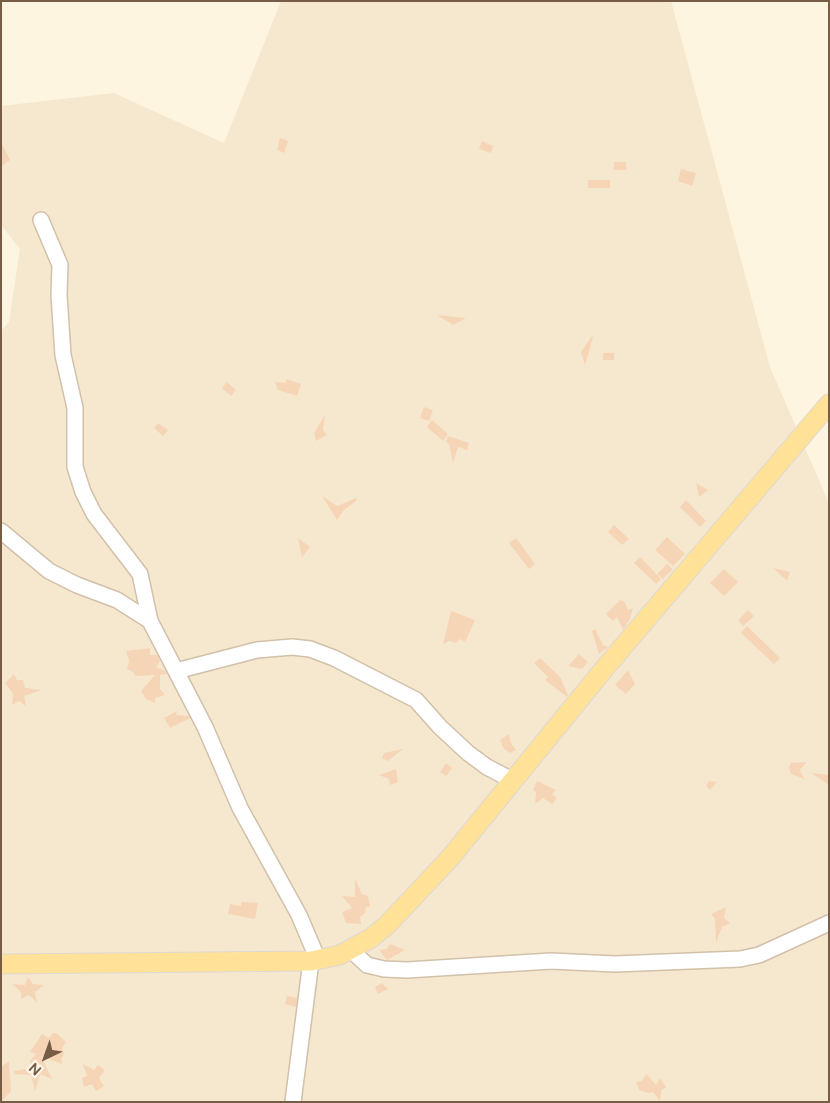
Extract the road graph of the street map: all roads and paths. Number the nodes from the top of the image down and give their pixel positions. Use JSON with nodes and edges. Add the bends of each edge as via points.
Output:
{"nodes":[{"id":1,"x":41,"y":220,"type":"dead end"},
{"id":2,"x":829,"y":404,"type":"edge"},
{"id":3,"x":1,"y":531,"type":"edge"},
{"id":4,"x":150,"y":621,"type":"junction"},
{"id":5,"x":176,"y":671,"type":"junction"},
{"id":6,"x":512,"y":780,"type":"junction"},
{"id":7,"x":829,"y":924,"type":"edge"},
{"id":8,"x":351,"y":950,"type":"junction"},
{"id":9,"x":314,"y":961,"type":"junction"},
{"id":10,"x":1,"y":964,"type":"edge"},
{"id":11,"x":293,"y":1102,"type":"edge"}],
"edges":[{"from":1,"to":4,"type":"street","via":[[60,265],[63,355],[75,408],[76,472],[94,514],[140,574]]},
{"from":2,"to":6,"type":"main road"},
{"from":3,"to":4,"type":"street","via":[[49,571],[116,600]]},
{"from":4,"to":5,"type":"street"},
{"from":5,"to":6,"type":"street","via":[[257,650],[310,649],[416,700],[468,753]]},
{"from":5,"to":9,"type":"street","via":[[205,727],[240,808],[300,915]]},
{"from":6,"to":8,"type":"main road","via":[[450,858],[411,900],[383,929]]},
{"from":7,"to":8,"type":"street","via":[[759,955],[740,959],[615,964],[551,961],[408,970],[367,965]]},
{"from":8,"to":9,"type":"main road"},
{"from":9,"to":10,"type":"main road"},
{"from":9,"to":11,"type":"street"}]}
